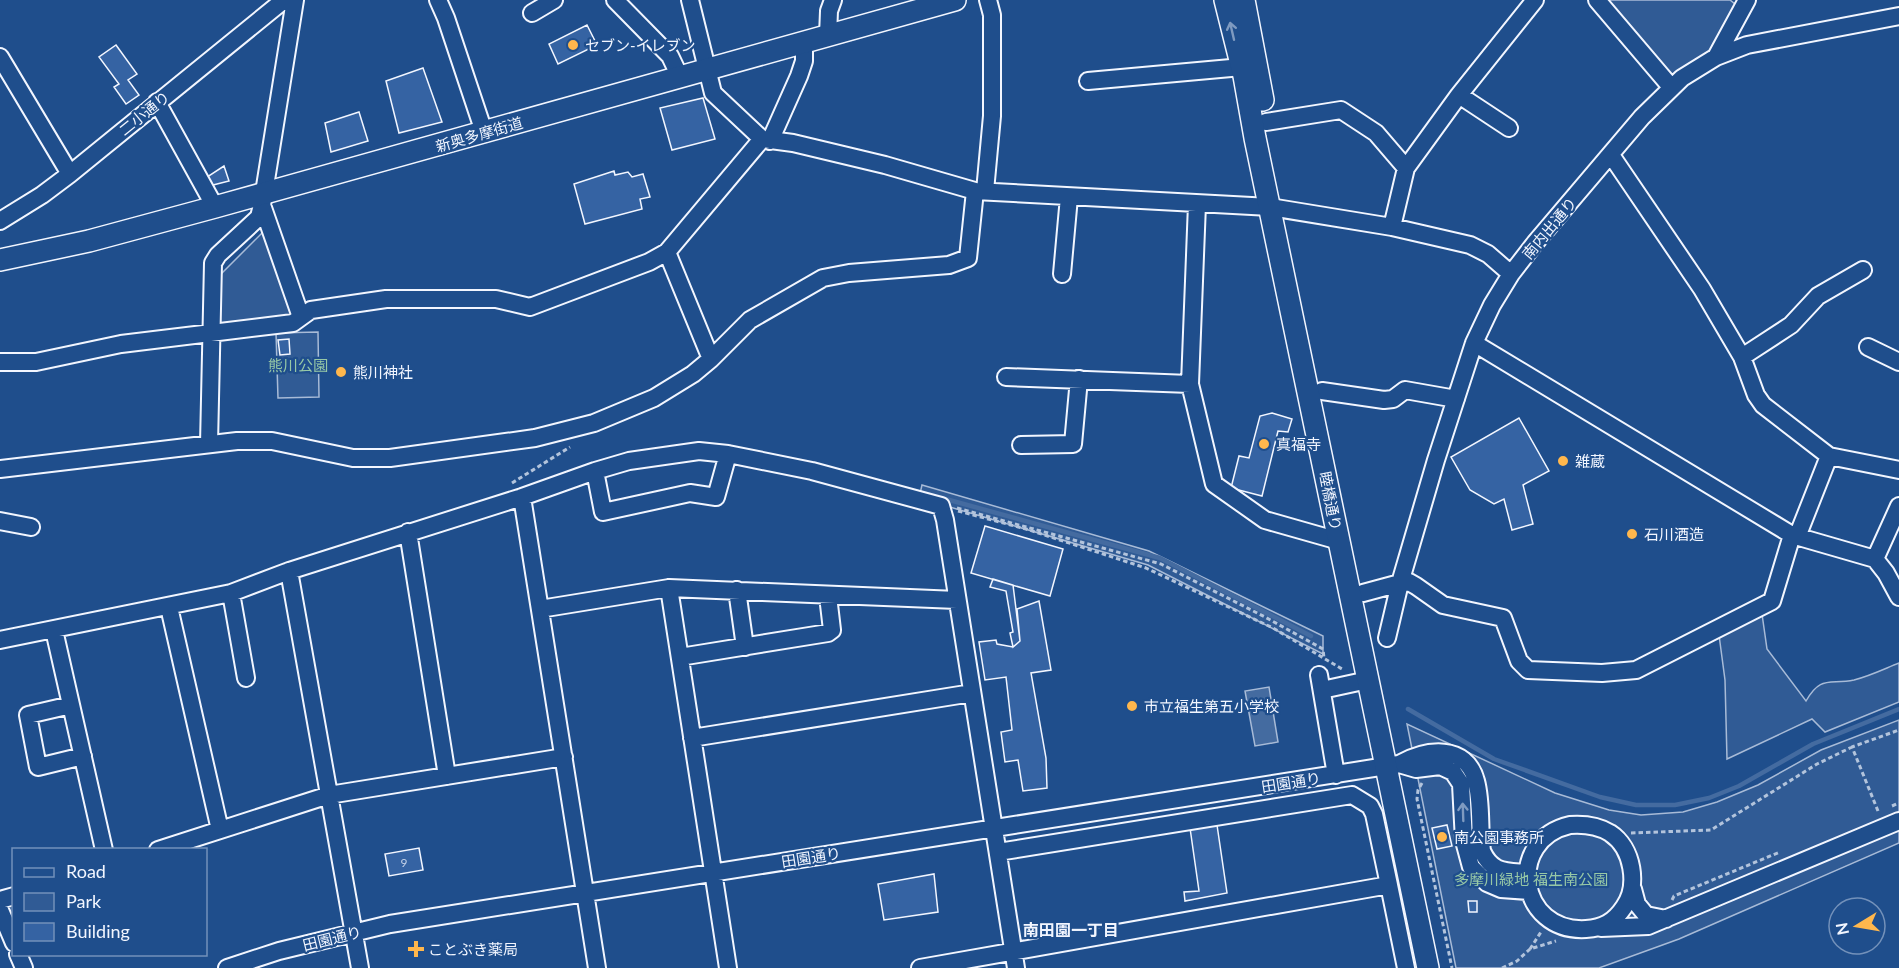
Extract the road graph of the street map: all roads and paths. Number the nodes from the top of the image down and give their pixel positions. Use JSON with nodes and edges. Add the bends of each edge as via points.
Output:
{"nodes":[{"id":1,"x":284,"y":0,"type":"edge"},
{"id":2,"x":295,"y":0,"type":"edge"},
{"id":3,"x":438,"y":0,"type":"edge"},
{"id":4,"x":555,"y":0,"type":"edge"},
{"id":5,"x":615,"y":0,"type":"edge"},
{"id":6,"x":690,"y":0,"type":"edge"},
{"id":7,"x":833,"y":0,"type":"edge"},
{"id":8,"x":955,"y":0,"type":"edge"},
{"id":9,"x":988,"y":0,"type":"edge"},
{"id":10,"x":1225,"y":0,"type":"edge"},
{"id":11,"x":1244,"y":0,"type":"edge"},
{"id":12,"x":1535,"y":0,"type":"edge"},
{"id":13,"x":1597,"y":0,"type":"edge"},
{"id":14,"x":1747,"y":0,"type":"edge"},
{"id":15,"x":532,"y":13,"type":"dead end"},
{"id":16,"x":1899,"y":16,"type":"edge"},
{"id":17,"x":828,"y":36,"type":"junction"},
{"id":18,"x":804,"y":42,"type":"junction"},
{"id":19,"x":0,"y":57,"type":"edge"},
{"id":20,"x":1716,"y":57,"type":"junction"},
{"id":21,"x":1250,"y":66,"type":"junction"},
{"id":22,"x":707,"y":70,"type":"junction"},
{"id":23,"x":680,"y":77,"type":"junction"},
{"id":24,"x":1088,"y":81,"type":"dead end"},
{"id":25,"x":1671,"y":87,"type":"junction"},
{"id":26,"x":1459,"y":95,"type":"junction"},
{"id":27,"x":157,"y":102,"type":"junction"},
{"id":28,"x":1266,"y":122,"type":"junction"},
{"id":29,"x":1509,"y":128,"type":"dead end"},
{"id":30,"x":484,"y":132,"type":"junction"},
{"id":31,"x":766,"y":140,"type":"junction"},
{"id":32,"x":1611,"y":155,"type":"junction"},
{"id":33,"x":1406,"y":168,"type":"junction"},
{"id":34,"x":70,"y":174,"type":"junction"},
{"id":35,"x":980,"y":191,"type":"junction"},
{"id":36,"x":1069,"y":197,"type":"junction"},
{"id":37,"x":263,"y":199,"type":"junction"},
{"id":38,"x":1197,"y":204,"type":"junction"},
{"id":39,"x":215,"y":207,"type":"junction"},
{"id":40,"x":1277,"y":208,"type":"junction"},
{"id":41,"x":0,"y":221,"type":"edge"},
{"id":42,"x":1392,"y":226,"type":"junction"},
{"id":43,"x":667,"y":252,"type":"junction"},
{"id":44,"x":0,"y":260,"type":"edge"},
{"id":45,"x":1863,"y":270,"type":"dead end"},
{"id":46,"x":1062,"y":274,"type":"dead end"},
{"id":47,"x":1511,"y":274,"type":"junction"},
{"id":48,"x":301,"y":317,"type":"junction"},
{"id":49,"x":211,"y":333,"type":"junction"},
{"id":50,"x":1474,"y":343,"type":"junction"},
{"id":51,"x":1868,"y":346,"type":"dead end"},
{"id":52,"x":1742,"y":357,"type":"junction"},
{"id":53,"x":711,"y":360,"type":"junction"},
{"id":54,"x":0,"y":362,"type":"edge"},
{"id":55,"x":1899,"y":362,"type":"edge"},
{"id":56,"x":1005,"y":377,"type":"dead end"},
{"id":57,"x":1079,"y":379,"type":"junction"},
{"id":58,"x":1190,"y":384,"type":"junction"},
{"id":59,"x":1322,"y":391,"type":"junction"},
{"id":60,"x":1456,"y":399,"type":"junction"},
{"id":61,"x":209,"y":444,"type":"junction"},
{"id":62,"x":1021,"y":445,"type":"dead end"},
{"id":63,"x":728,"y":454,"type":"junction"},
{"id":64,"x":1829,"y":456,"type":"junction"},
{"id":65,"x":0,"y":469,"type":"edge"},
{"id":66,"x":1899,"y":470,"type":"edge"},
{"id":67,"x":595,"y":471,"type":"junction"},
{"id":68,"x":522,"y":497,"type":"junction"},
{"id":69,"x":941,"y":506,"type":"junction"},
{"id":70,"x":1899,"y":506,"type":"edge"},
{"id":71,"x":0,"y":521,"type":"edge"},
{"id":72,"x":31,"y":527,"type":"dead end"},
{"id":73,"x":408,"y":532,"type":"junction"},
{"id":74,"x":1794,"y":536,"type":"junction"},
{"id":75,"x":1339,"y":541,"type":"junction"},
{"id":76,"x":1875,"y":559,"type":"junction"},
{"id":77,"x":289,"y":571,"type":"junction"},
{"id":78,"x":1400,"y":583,"type":"junction"},
{"id":79,"x":669,"y":588,"type":"junction"},
{"id":80,"x":738,"y":590,"type":"junction"},
{"id":81,"x":231,"y":593,"type":"junction"},
{"id":82,"x":1363,"y":593,"type":"junction"},
{"id":83,"x":828,"y":596,"type":"junction"},
{"id":84,"x":1899,"y":597,"type":"edge"},
{"id":85,"x":957,"y":600,"type":"junction"},
{"id":86,"x":169,"y":607,"type":"junction"},
{"id":87,"x":540,"y":609,"type":"junction"},
{"id":88,"x":54,"y":630,"type":"junction"},
{"id":89,"x":1387,"y":638,"type":"dead end"},
{"id":90,"x":0,"y":640,"type":"edge"},
{"id":91,"x":745,"y":647,"type":"junction"},
{"id":92,"x":680,"y":657,"type":"junction"},
{"id":93,"x":1342,"y":669,"type":"dead end"},
{"id":94,"x":1322,"y":674,"type":"junction"},
{"id":95,"x":246,"y":678,"type":"dead end"},
{"id":96,"x":1368,"y":680,"type":"junction"},
{"id":97,"x":972,"y":693,"type":"junction"},
{"id":98,"x":71,"y":705,"type":"junction"},
{"id":99,"x":1899,"y":730,"type":"edge"},
{"id":100,"x":692,"y":738,"type":"junction"},
{"id":101,"x":1852,"y":747,"type":"junction"},
{"id":102,"x":83,"y":756,"type":"junction"},
{"id":103,"x":564,"y":757,"type":"junction"},
{"id":104,"x":1392,"y":765,"type":"junction"},
{"id":105,"x":1336,"y":775,"type":"junction"},
{"id":106,"x":447,"y":776,"type":"junction"},
{"id":107,"x":1869,"y":790,"type":"junction"},
{"id":108,"x":1862,"y":793,"type":"dead end"},
{"id":109,"x":329,"y":795,"type":"junction"},
{"id":110,"x":1878,"y":811,"type":"dead end"},
{"id":111,"x":1899,"y":821,"type":"edge"},
{"id":112,"x":994,"y":827,"type":"junction"},
{"id":113,"x":220,"y":830,"type":"junction"},
{"id":114,"x":1626,"y":833,"type":"dead end"},
{"id":115,"x":104,"y":848,"type":"edge"},
{"id":116,"x":161,"y":848,"type":"edge"},
{"id":117,"x":998,"y":852,"type":"junction"},
{"id":118,"x":713,"y":872,"type":"junction"},
{"id":119,"x":1527,"y":873,"type":"junction"},
{"id":120,"x":1389,"y":885,"type":"junction"},
{"id":121,"x":1633,"y":889,"type":"junction"},
{"id":122,"x":1528,"y":891,"type":"junction"},
{"id":123,"x":585,"y":892,"type":"junction"},
{"id":124,"x":0,"y":910,"type":"edge"},
{"id":125,"x":1667,"y":918,"type":"junction"},
{"id":126,"x":1601,"y":928,"type":"junction"},
{"id":127,"x":353,"y":932,"type":"junction"},
{"id":128,"x":12,"y":938,"type":"edge"},
{"id":129,"x":1554,"y":942,"type":"dead end"},
{"id":130,"x":1014,"y":960,"type":"edge"},
{"id":131,"x":227,"y":968,"type":"edge"},
{"id":132,"x":360,"y":968,"type":"edge"},
{"id":133,"x":597,"y":968,"type":"edge"},
{"id":134,"x":729,"y":968,"type":"edge"},
{"id":135,"x":920,"y":968,"type":"edge"},
{"id":136,"x":1406,"y":968,"type":"edge"},
{"id":137,"x":1428,"y":968,"type":"edge"},
{"id":138,"x":1442,"y":968,"type":"edge"},
{"id":139,"x":1502,"y":968,"type":"edge"}],
"edges":[{"from":1,"to":27,"type":"street","name":"二小通り"},
{"from":2,"to":37,"type":"street"},
{"from":3,"to":30,"type":"street"},
{"from":4,"to":15,"type":"street"},
{"from":5,"to":23,"type":"street","via":[[670,56]]},
{"from":6,"to":22,"type":"street"},
{"from":7,"to":17,"type":"street"},
{"from":8,"to":17,"type":"main road","name":"新奥多摩街道"},
{"from":9,"to":35,"type":"street","via":[[992,15],[992,116]]},
{"from":21,"to":10,"type":"main road","name":"睦橋通り","one_way":true},
{"from":11,"to":21,"type":"main road","name":"睦橋通り"},
{"from":12,"to":26,"type":"street"},
{"from":13,"to":25,"type":"street"},
{"from":14,"to":20,"type":"street"},
{"from":16,"to":20,"type":"street","name":"南内出通り","via":[[1747,45]]},
{"from":17,"to":18,"type":"main road","name":"新奥多摩街道"},
{"from":18,"to":22,"type":"main road","name":"新奥多摩街道"},
{"from":18,"to":31,"type":"street","via":[[799,76]]},
{"from":19,"to":34,"type":"street"},
{"from":20,"to":25,"type":"street","name":"南内出通り"},
{"from":21,"to":24,"type":"street"},
{"from":21,"to":28,"type":"main road","name":"睦橋通り"},
{"from":21,"to":40,"type":"main road","name":"睦橋通り"},
{"from":22,"to":23,"type":"main road","name":"新奥多摩街道"},
{"from":22,"to":31,"type":"street","via":[[715,95]]},
{"from":23,"to":30,"type":"main road","name":"新奥多摩街道"},
{"from":25,"to":32,"type":"street","name":"南内出通り"},
{"from":26,"to":29,"type":"street"},
{"from":26,"to":33,"type":"street"},
{"from":27,"to":34,"type":"street","name":"二小通り"},
{"from":27,"to":39,"type":"street"},
{"from":28,"to":33,"type":"street","via":[[1341,110],[1376,133]]},
{"from":28,"to":40,"type":"main road","name":"睦橋通り"},
{"from":30,"to":37,"type":"main road","name":"新奥多摩街道"},
{"from":31,"to":35,"type":"street","via":[[793,143]]},
{"from":31,"to":43,"type":"street"},
{"from":32,"to":47,"type":"street","name":"南内出通り"},
{"from":32,"to":52,"type":"street","via":[[1702,289]]},
{"from":33,"to":42,"type":"street"},
{"from":34,"to":41,"type":"street","name":"二小通り"},
{"from":35,"to":36,"type":"street"},
{"from":35,"to":53,"type":"street","via":[[968,258],[949,265],[823,278],[750,320]]},
{"from":36,"to":38,"type":"street"},
{"from":36,"to":46,"type":"street"},
{"from":37,"to":39,"type":"main road","name":"新奥多摩街道"},
{"from":37,"to":48,"type":"street"},
{"from":37,"to":49,"type":"street","via":[[259,217],[213,263]]},
{"from":38,"to":40,"type":"street"},
{"from":38,"to":58,"type":"street"},
{"from":39,"to":44,"type":"main road","name":"新奥多摩街道"},
{"from":40,"to":42,"type":"street"},
{"from":40,"to":59,"type":"main road","name":"睦橋通り"},
{"from":40,"to":75,"type":"main road","name":"睦橋通り"},
{"from":42,"to":47,"type":"street","via":[[1470,245],[1488,254]]},
{"from":43,"to":48,"type":"street","via":[[530,308],[496,299],[386,299],[311,310]]},
{"from":43,"to":53,"type":"street"},
{"from":45,"to":52,"type":"street","via":[[1818,296],[1791,326]]},
{"from":47,"to":50,"type":"street","name":"南内出通り"},
{"from":48,"to":49,"type":"street","via":[[293,323]]},
{"from":49,"to":54,"type":"street","via":[[121,344],[36,362]]},
{"from":49,"to":61,"type":"street"},
{"from":50,"to":60,"type":"street","name":"南内出通り"},
{"from":50,"to":74,"type":"street"},
{"from":51,"to":55,"type":"street"},
{"from":52,"to":64,"type":"street","via":[[1763,405]]},
{"from":53,"to":61,"type":"street","via":[[654,398],[594,423],[535,438],[390,458],[353,458],[272,441]]},
{"from":56,"to":57,"type":"street"},
{"from":57,"to":58,"type":"street"},
{"from":57,"to":62,"type":"street","via":[[1073,444]]},
{"from":58,"to":75,"type":"street","via":[[1214,484],[1265,520]]},
{"from":59,"to":60,"type":"street","via":[[1384,400],[1405,390]]},
{"from":59,"to":82,"type":"main road","name":"睦橋通り"},
{"from":60,"to":78,"type":"street","name":"南内出通り"},
{"from":61,"to":65,"type":"street"},
{"from":63,"to":67,"type":"street","via":[[699,451],[629,461]]},
{"from":63,"to":67,"type":"street","via":[[716,496],[690,493],[603,512]]},
{"from":63,"to":69,"type":"street","via":[[812,471]]},
{"from":64,"to":66,"type":"street"},
{"from":64,"to":74,"type":"street"},
{"from":67,"to":68,"type":"street"},
{"from":68,"to":73,"type":"street"},
{"from":68,"to":87,"type":"street"},
{"from":69,"to":85,"type":"street"},
{"from":69,"to":94,"type":"path","via":[[1146,568],[1273,628]]},
{"from":69,"to":94,"type":"path","via":[[1161,564],[1323,649]]},
{"from":70,"to":76,"type":"street"},
{"from":71,"to":72,"type":"street"},
{"from":73,"to":77,"type":"street"},
{"from":73,"to":106,"type":"street"},
{"from":74,"to":76,"type":"street"},
{"from":74,"to":78,"type":"street","via":[[1772,601],[1636,670],[1528,670],[1519,661],[1503,618],[1443,605],[1409,582]]},
{"from":75,"to":96,"type":"main road","name":"睦橋通り"},
{"from":76,"to":84,"type":"street"},
{"from":77,"to":81,"type":"street"},
{"from":77,"to":109,"type":"street"},
{"from":78,"to":82,"type":"street"},
{"from":78,"to":89,"type":"street","name":"南内出通り"},
{"from":79,"to":80,"type":"street"},
{"from":79,"to":87,"type":"street"},
{"from":79,"to":92,"type":"street"},
{"from":80,"to":83,"type":"street"},
{"from":80,"to":91,"type":"street"},
{"from":81,"to":86,"type":"street"},
{"from":81,"to":95,"type":"street"},
{"from":82,"to":104,"type":"main road","name":"睦橋通り"},
{"from":83,"to":85,"type":"street"},
{"from":83,"to":91,"type":"street","via":[[832,630],[828,633]]},
{"from":85,"to":97,"type":"street"},
{"from":86,"to":88,"type":"street"},
{"from":86,"to":113,"type":"street"},
{"from":87,"to":103,"type":"street"},
{"from":88,"to":90,"type":"street"},
{"from":88,"to":98,"type":"street"},
{"from":91,"to":92,"type":"street"},
{"from":92,"to":100,"type":"street"},
{"from":93,"to":94,"type":"path"},
{"from":94,"to":96,"type":"street"},
{"from":94,"to":105,"type":"street"},
{"from":96,"to":104,"type":"main road","name":"睦橋通り"},
{"from":97,"to":100,"type":"street"},
{"from":97,"to":112,"type":"street"},
{"from":98,"to":102,"type":"street"},
{"from":98,"to":102,"type":"street","via":[[28,715],[38,767]]},
{"from":99,"to":101,"type":"path"},
{"from":100,"to":118,"type":"street"},
{"from":101,"to":107,"type":"path"},
{"from":101,"to":114,"type":"path","via":[[1816,764],[1711,830]]},
{"from":102,"to":115,"type":"street"},
{"from":103,"to":106,"type":"street"},
{"from":103,"to":123,"type":"street"},
{"from":104,"to":105,"type":"street","name":"田園通り"},
{"from":104,"to":119,"type":"street","via":[[1437,751],[1450,753],[1464,762],[1476,781],[1484,856],[1498,870]]},
{"from":122,"to":104,"type":"street","one_way":true,"via":[[1501,889],[1487,883],[1471,867],[1464,841],[1461,784],[1454,772],[1440,766],[1416,769]]},
{"from":104,"to":137,"type":"main road","name":"睦橋通り"},
{"from":104,"to":138,"type":"main road","name":"睦橋通り"},
{"from":105,"to":112,"type":"street","name":"田園通り"},
{"from":106,"to":109,"type":"street"},
{"from":107,"to":108,"type":"path"},
{"from":107,"to":110,"type":"path"},
{"from":109,"to":113,"type":"street"},
{"from":109,"to":127,"type":"street"},
{"from":111,"to":125,"type":"street"},
{"from":112,"to":117,"type":"street"},
{"from":112,"to":118,"type":"street","name":"田園通り"},
{"from":113,"to":116,"type":"street"},
{"from":117,"to":120,"type":"street","via":[[1352,795],[1370,806],[1374,814]]},
{"from":117,"to":130,"type":"street"},
{"from":118,"to":123,"type":"street","name":"田園通り"},
{"from":118,"to":134,"type":"street"},
{"from":119,"to":121,"type":"street","via":[[1534,852],[1551,832],[1570,825],[1587,825],[1612,834],[1623,848],[1632,870]]},
{"from":119,"to":122,"type":"street"},
{"from":120,"to":130,"type":"street"},
{"from":120,"to":136,"type":"street"},
{"from":121,"to":125,"type":"street","via":[[1637,904],[1646,915]]},
{"from":121,"to":126,"type":"street","via":[[1617,916]]},
{"from":122,"to":126,"type":"street","via":[[1541,913],[1557,924],[1575,929]]},
{"from":123,"to":127,"type":"street","name":"田園通り"},
{"from":123,"to":133,"type":"street"},
{"from":124,"to":128,"type":"street"},
{"from":125,"to":126,"type":"street","via":[[1648,926]]},
{"from":127,"to":131,"type":"street","name":"田園通り"},
{"from":127,"to":132,"type":"street"},
{"from":129,"to":139,"type":"path","via":[[1530,949]]},
{"from":130,"to":135,"type":"street"}]}
